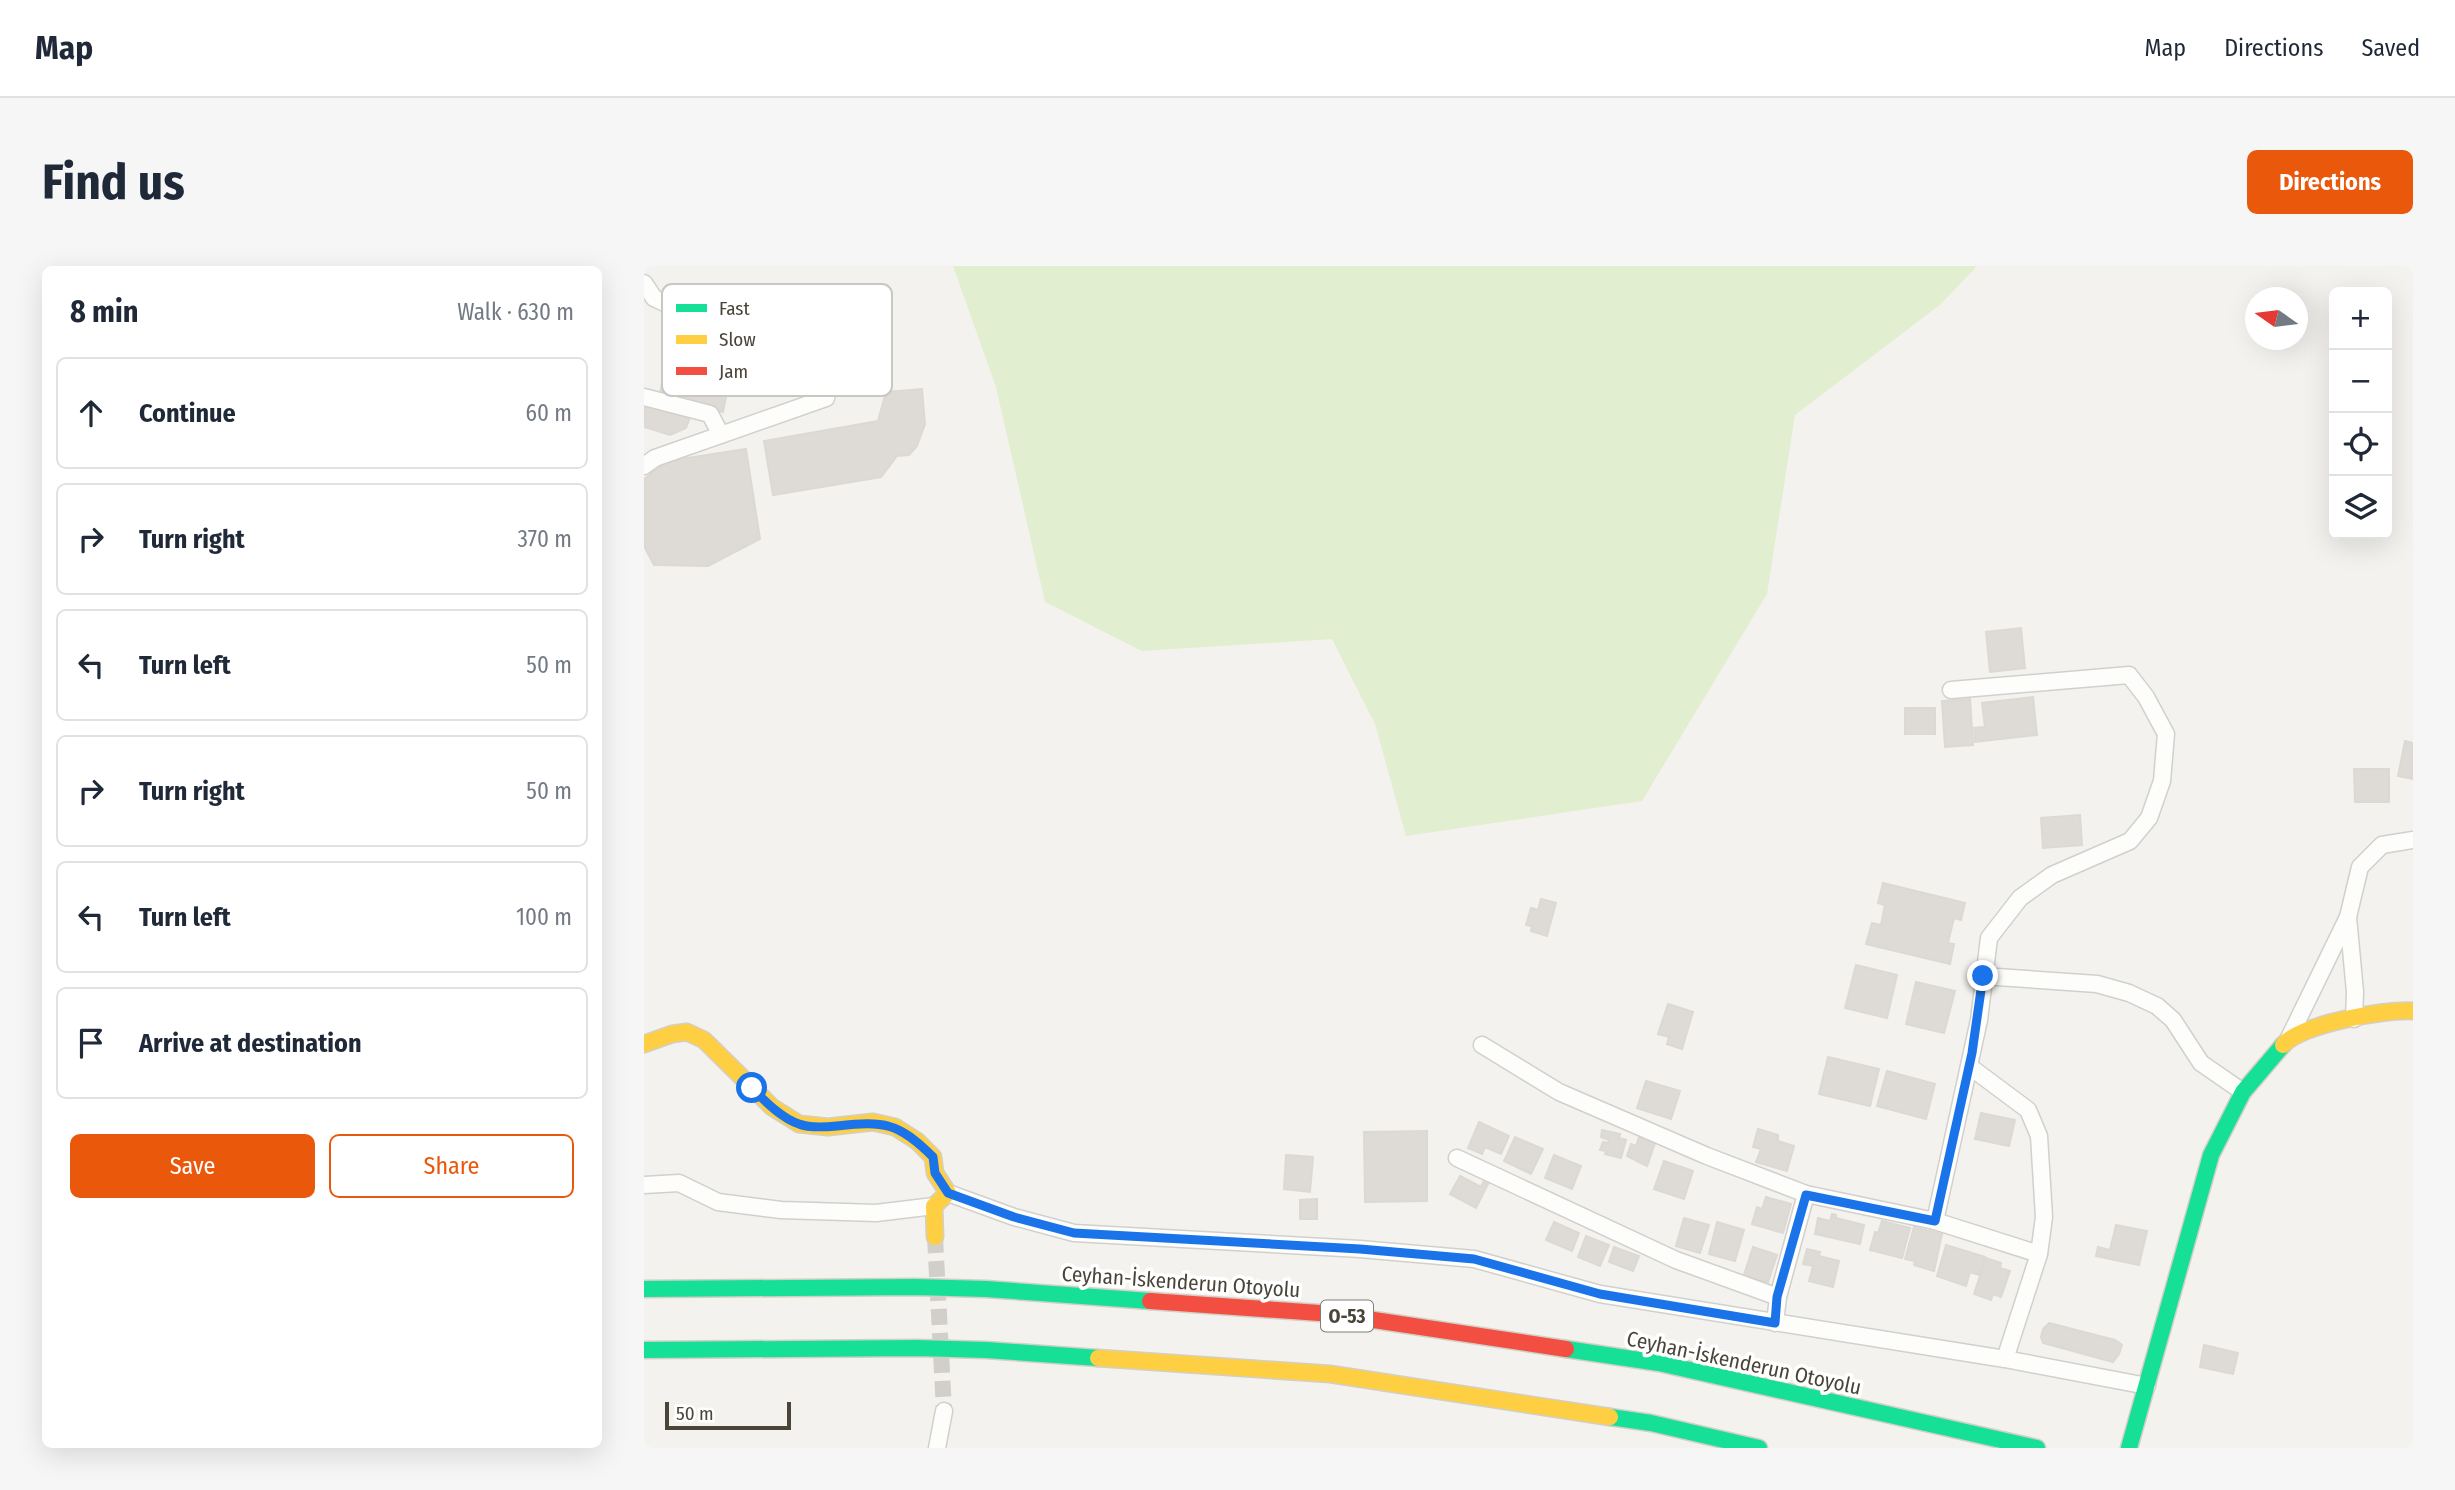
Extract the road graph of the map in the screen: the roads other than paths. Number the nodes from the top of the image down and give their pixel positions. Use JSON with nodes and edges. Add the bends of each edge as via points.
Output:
{"nodes":[{"id":1,"x":644,"y":283,"type":"edge"},
{"id":2,"x":662,"y":302,"type":"edge"},
{"id":3,"x":826,"y":396,"type":"edge"},
{"id":4,"x":644,"y":397,"type":"edge"},
{"id":5,"x":721,"y":435,"type":"junction"},
{"id":6,"x":644,"y":466,"type":"edge"},
{"id":7,"x":1951,"y":690,"type":"dead end"},
{"id":8,"x":2413,"y":840,"type":"edge"},
{"id":9,"x":2348,"y":917,"type":"junction"},
{"id":10,"x":1983,"y":976,"type":"junction"},
{"id":11,"x":2413,"y":1011,"type":"edge"},
{"id":12,"x":2354,"y":1019,"type":"junction"},
{"id":13,"x":2289,"y":1038,"type":"junction"},
{"id":14,"x":644,"y":1044,"type":"edge"},
{"id":15,"x":1482,"y":1045,"type":"dead end"},
{"id":16,"x":1969,"y":1066,"type":"junction"},
{"id":17,"x":2243,"y":1093,"type":"junction"},
{"id":18,"x":1457,"y":1158,"type":"dead end"},
{"id":19,"x":644,"y":1185,"type":"edge"},
{"id":20,"x":948,"y":1193,"type":"junction"},
{"id":21,"x":1806,"y":1195,"type":"junction"},
{"id":22,"x":934,"y":1206,"type":"junction"},
{"id":23,"x":1935,"y":1221,"type":"junction"},
{"id":24,"x":935,"y":1237,"type":"tunnel mouth"},
{"id":25,"x":2039,"y":1254,"type":"junction"},
{"id":26,"x":644,"y":1289,"type":"edge"},
{"id":27,"x":1777,"y":1297,"type":"junction"},
{"id":28,"x":1775,"y":1323,"type":"junction"},
{"id":29,"x":644,"y":1350,"type":"edge"},
{"id":30,"x":2005,"y":1359,"type":"junction"},
{"id":31,"x":2147,"y":1386,"type":"junction"},
{"id":32,"x":944,"y":1411,"type":"tunnel mouth"},
{"id":33,"x":937,"y":1448,"type":"edge"},
{"id":34,"x":1759,"y":1448,"type":"edge"},
{"id":35,"x":2037,"y":1448,"type":"edge"},
{"id":36,"x":2129,"y":1448,"type":"edge"}],
"edges":[{"from":1,"to":2,"type":"street"},
{"from":3,"to":5,"type":"street"},
{"from":4,"to":5,"type":"street","via":[[710,414]]},
{"from":5,"to":6,"type":"street"},
{"from":7,"to":10,"type":"street","via":[[2129,675],[2166,734],[2162,781],[2149,818],[2130,841],[2052,875],[2020,898],[1989,938]]},
{"from":8,"to":9,"type":"street","via":[[2382,845],[2360,867]]},
{"from":9,"to":12,"type":"street"},
{"from":9,"to":13,"type":"street"},
{"from":10,"to":16,"type":"street"},
{"from":10,"to":17,"type":"street","via":[[2097,984],[2147,1001],[2173,1020],[2202,1063]]},
{"from":11,"to":12,"type":"main road"},
{"from":12,"to":13,"type":"main road","via":[[2331,1021]]},
{"from":13,"to":17,"type":"main road"},
{"from":14,"to":20,"type":"main road","via":[[687,1032],[704,1040],[772,1107],[799,1124],[828,1127],[873,1122],[895,1127],[933,1157],[935,1173]]},
{"from":15,"to":21,"type":"street","via":[[1559,1092]]},
{"from":16,"to":23,"type":"street"},
{"from":16,"to":25,"type":"street","via":[[2028,1110],[2039,1136],[2045,1217]]},
{"from":17,"to":31,"type":"main road","via":[[2211,1155]]},
{"from":18,"to":27,"type":"street","via":[[1676,1260]]},
{"from":19,"to":22,"type":"street","via":[[679,1183],[719,1202],[781,1210],[876,1213]]},
{"from":20,"to":22,"type":"main road"},
{"from":20,"to":28,"type":"street","via":[[1074,1233],[1474,1259],[1600,1294]]},
{"from":21,"to":23,"type":"street"},
{"from":21,"to":27,"type":"street"},
{"from":22,"to":24,"type":"main road"},
{"from":23,"to":25,"type":"street"},
{"from":25,"to":30,"type":"street"},
{"from":26,"to":35,"type":"main road","name":"Ceyhan-İskenderun Otoyolu","number":"O-53","via":[[986,1289],[1334,1314],[1659,1363]]},
{"from":27,"to":28,"type":"street"},
{"from":28,"to":30,"type":"street"},
{"from":29,"to":34,"type":"main road","via":[[986,1350],[1330,1374],[1651,1423]]},
{"from":30,"to":31,"type":"street"},
{"from":31,"to":36,"type":"main road"},
{"from":32,"to":33,"type":"street"}]}
